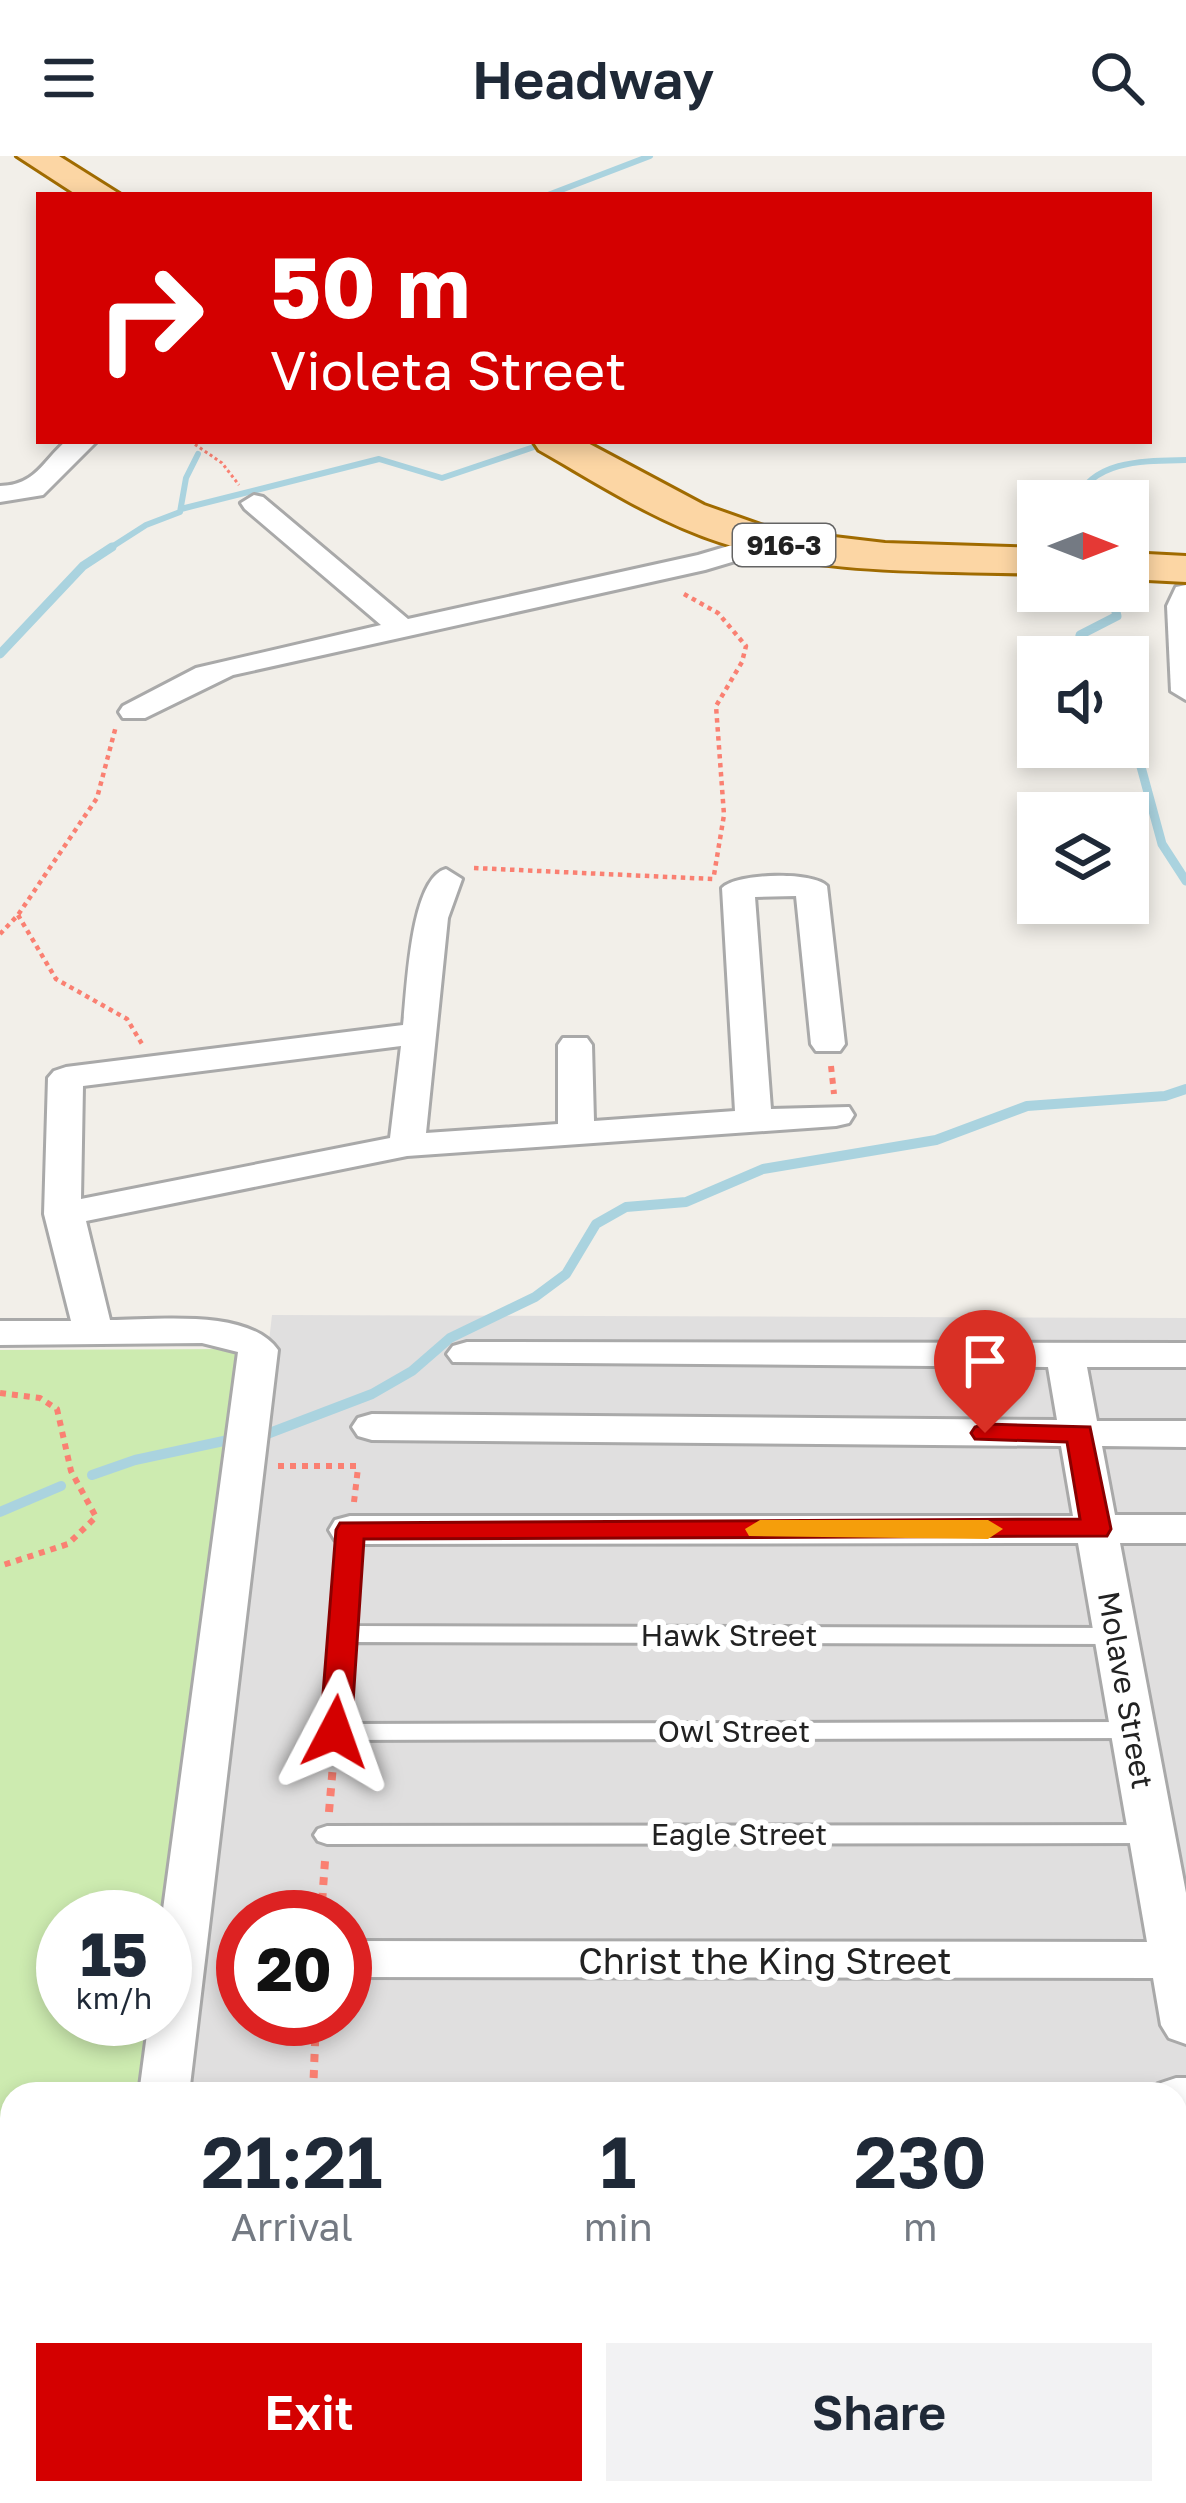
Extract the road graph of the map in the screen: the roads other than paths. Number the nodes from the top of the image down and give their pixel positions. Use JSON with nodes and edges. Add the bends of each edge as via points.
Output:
{"nodes":[{"id":1,"x":34,"y":156,"type":"edge"},
{"id":2,"x":98,"y":192,"type":"edge"},
{"id":3,"x":77,"y":444,"type":"edge"},
{"id":4,"x":560,"y":444,"type":"edge"},
{"id":5,"x":0,"y":494,"type":"edge"},
{"id":6,"x":254,"y":503,"type":"road end"},
{"id":7,"x":769,"y":542,"type":"junction"},
{"id":8,"x":1017,"y":560,"type":"edge"},
{"id":9,"x":1149,"y":567,"type":"edge"},
{"id":10,"x":1186,"y":569,"type":"edge"},
{"id":11,"x":1186,"y":593,"type":"edge"},
{"id":12,"x":403,"y":629,"type":"junction"},
{"id":13,"x":1186,"y":691,"type":"edge"},
{"id":14,"x":134,"y":712,"type":"road end"},
{"id":15,"x":446,"y":879,"type":"road end"},
{"id":16,"x":419,"y":1033,"type":"junction"},
{"id":17,"x":828,"y":1044,"type":"road end"},
{"id":18,"x":575,"y":1045,"type":"dead end"},
{"id":19,"x":836,"y":1115,"type":"road end"},
{"id":20,"x":754,"y":1121,"type":"junction"},
{"id":21,"x":576,"y":1134,"type":"junction"},
{"id":22,"x":407,"y":1145,"type":"junction"},
{"id":23,"x":63,"y":1214,"type":"junction"},
{"id":24,"x":92,"y":1332,"type":"junction"},
{"id":25,"x":0,"y":1333,"type":"edge"},
{"id":26,"x":467,"y":1354,"type":"dead end"},
{"id":27,"x":1065,"y":1354,"type":"junction"},
{"id":28,"x":1186,"y":1355,"type":"edge"},
{"id":29,"x":372,"y":1427,"type":"road end"},
{"id":30,"x":1080,"y":1434,"type":"junction"},
{"id":31,"x":1186,"y":1435,"type":"edge"},
{"id":32,"x":1097,"y":1529,"type":"junction"},
{"id":33,"x":1186,"y":1529,"type":"edge"},
{"id":34,"x":350,"y":1530,"type":"joint"},
{"id":35,"x":343,"y":1634,"type":"junction"},
{"id":36,"x":1116,"y":1636,"type":"junction"},
{"id":37,"x":1133,"y":1730,"type":"junction"},
{"id":38,"x":1152,"y":1834,"type":"junction"},
{"id":39,"x":327,"y":1835,"type":"dead end"},
{"id":40,"x":372,"y":1959,"type":"edge"},
{"id":41,"x":1180,"y":1960,"type":"edge"},
{"id":42,"x":1186,"y":2025,"type":"edge"},
{"id":43,"x":166,"y":2082,"type":"edge"}],
"edges":[{"from":1,"to":2,"type":"main road"},
{"from":3,"to":5,"type":"street","via":[[36,488]]},
{"from":4,"to":7,"type":"main road","number":"916-3","via":[[701,519]]},
{"from":6,"to":12,"type":"street"},
{"from":7,"to":8,"type":"main road","number":"916-3"},
{"from":7,"to":12,"type":"street"},
{"from":9,"to":10,"type":"main road"},
{"from":11,"to":13,"type":"street"},
{"from":12,"to":14,"type":"street","via":[[206,674]]},
{"from":15,"to":16,"type":"street","via":[[432,917]]},
{"from":16,"to":22,"type":"street"},
{"from":16,"to":23,"type":"street","via":[[66,1078]]},
{"from":17,"to":20,"type":"street","via":[[811,886],[738,888]]},
{"from":18,"to":21,"type":"street"},
{"from":19,"to":20,"type":"street"},
{"from":20,"to":21,"type":"street"},
{"from":21,"to":22,"type":"street"},
{"from":22,"to":23,"type":"street"},
{"from":23,"to":24,"type":"street"},
{"from":24,"to":25,"type":"street"},
{"from":24,"to":43,"type":"street","via":[[202,1331],[249,1340],[260,1362]]},
{"from":26,"to":27,"type":"street"},
{"from":27,"to":28,"type":"street"},
{"from":27,"to":30,"type":"street","name":"Molave Street"},
{"from":29,"to":30,"type":"street"},
{"from":30,"to":31,"type":"street"},
{"from":30,"to":32,"type":"street","name":"Molave Street"},
{"from":32,"to":33,"type":"street"},
{"from":32,"to":34,"type":"street"},
{"from":32,"to":36,"type":"street","name":"Molave Street"},
{"from":34,"to":35,"type":"lane"},
{"from":35,"to":36,"type":"lane","name":"Hawk Street"},
{"from":35,"to":37,"type":"lane","name":"Owl Street","via":[[335,1732]]},
{"from":36,"to":37,"type":"street","name":"Molave Street"},
{"from":37,"to":38,"type":"street","name":"Molave Street"},
{"from":38,"to":39,"type":"lane","name":"Eagle Street"},
{"from":38,"to":41,"type":"street","name":"Molave Street"},
{"from":40,"to":41,"type":"street","name":"Christ the King Street"},
{"from":41,"to":42,"type":"street","name":"Molave Street"}]}
